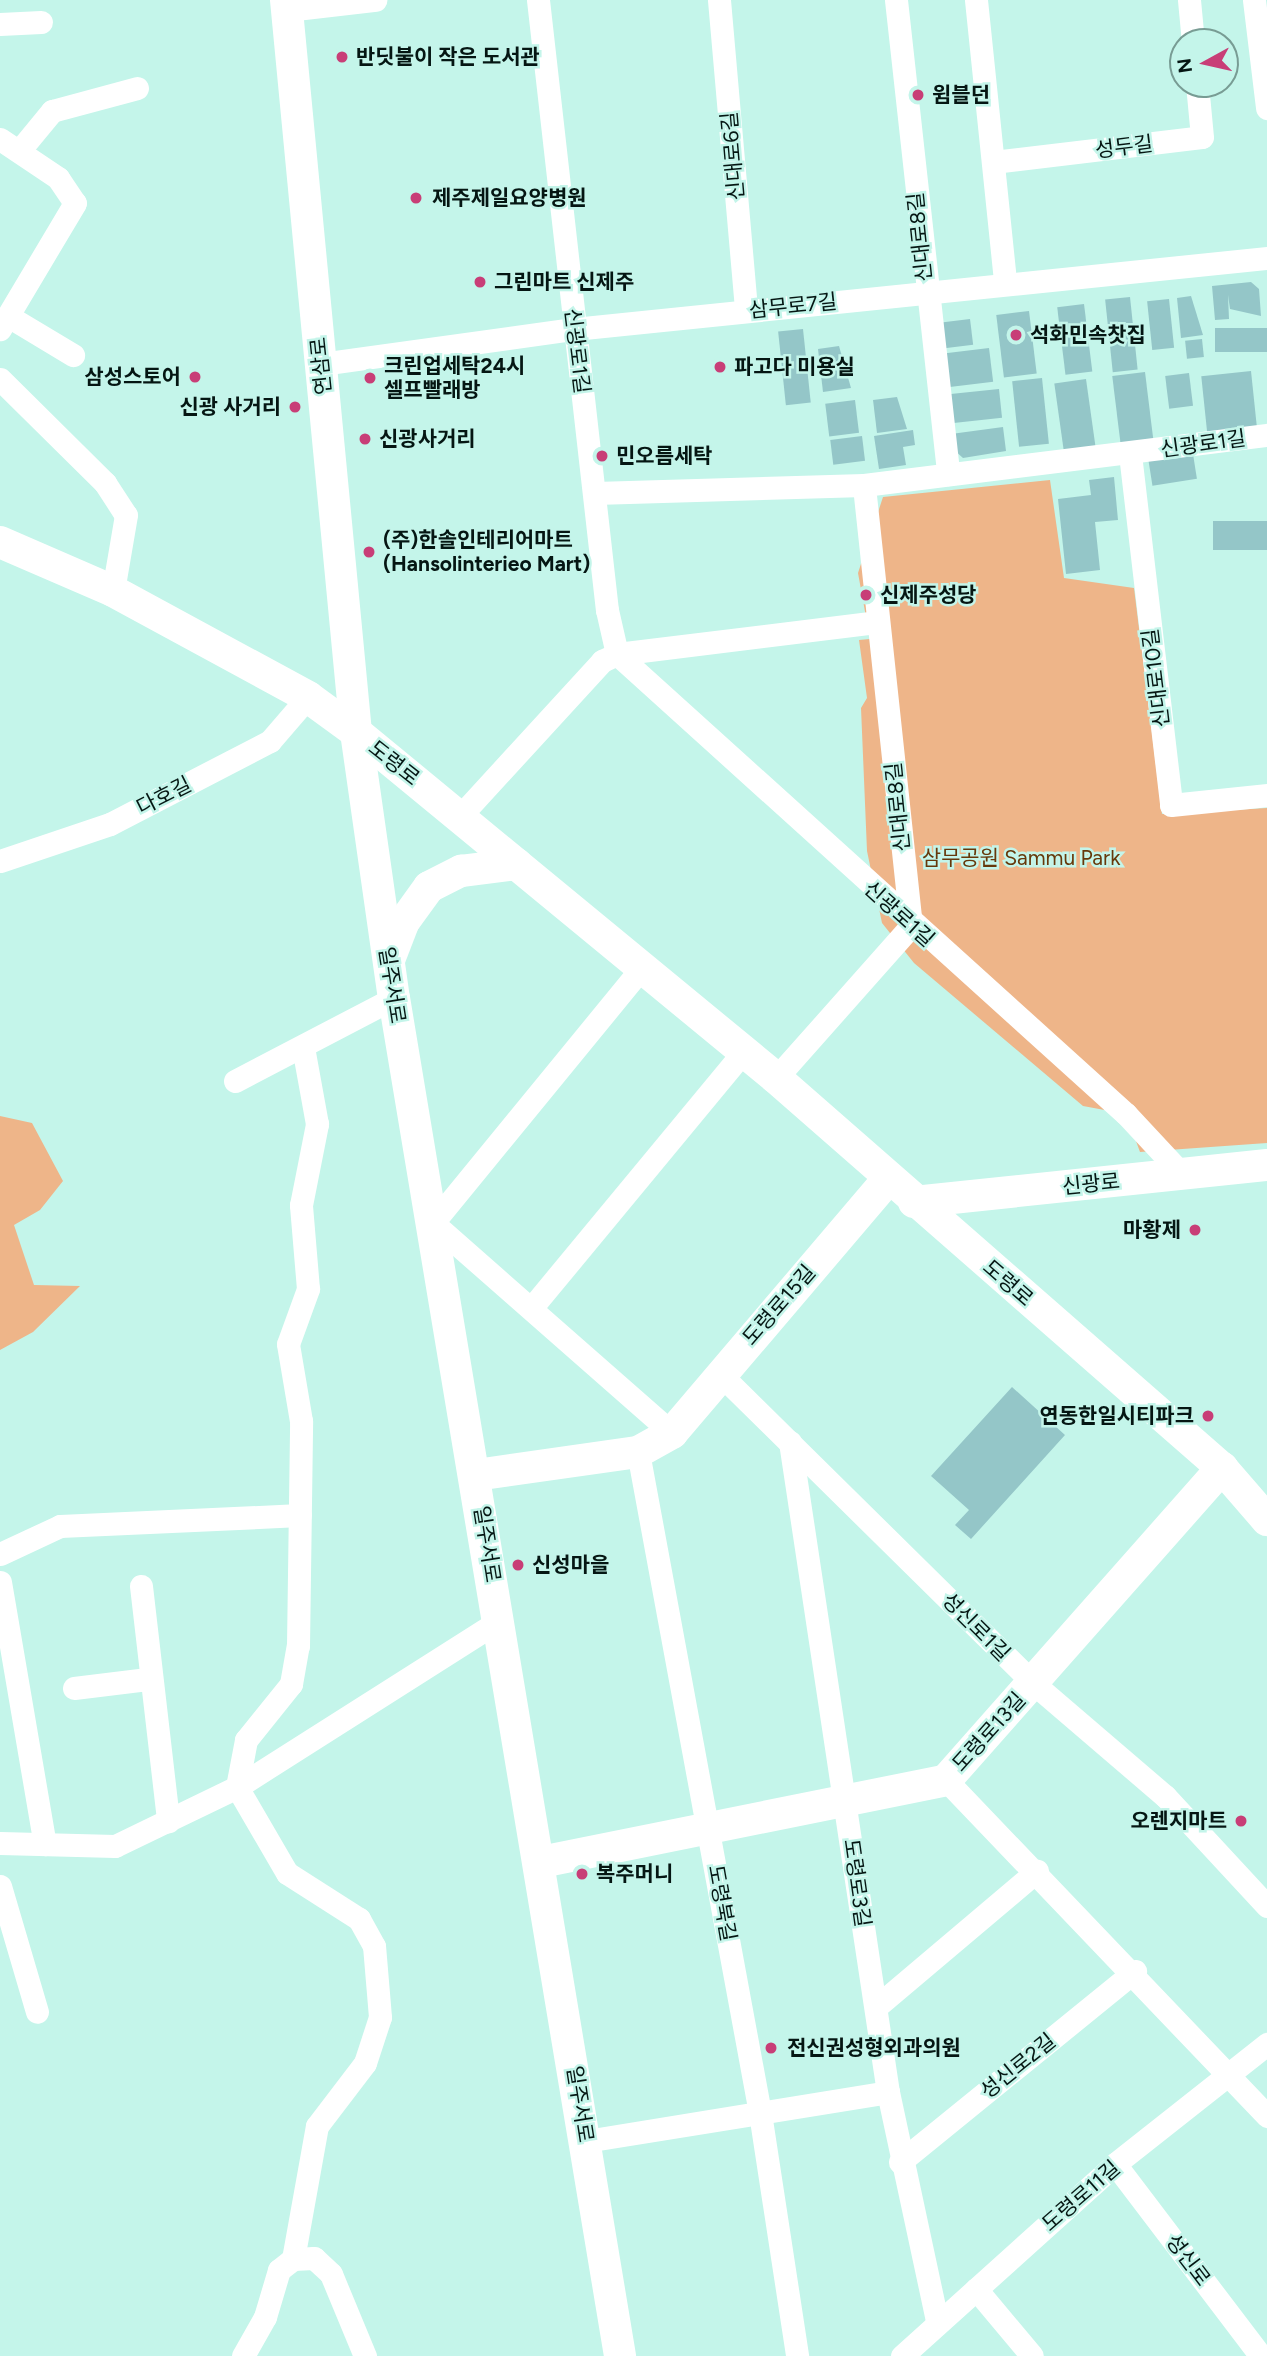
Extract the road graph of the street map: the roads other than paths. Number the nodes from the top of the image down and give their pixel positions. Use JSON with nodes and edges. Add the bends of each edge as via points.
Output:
{"nodes":[{"id":1,"x":375,"y":0,"type":"edge"},
{"id":2,"x":538,"y":0,"type":"edge"},
{"id":3,"x":719,"y":0,"type":"edge"},
{"id":4,"x":896,"y":0,"type":"edge"},
{"id":5,"x":976,"y":0,"type":"edge"},
{"id":6,"x":1189,"y":0,"type":"edge"},
{"id":7,"x":1254,"y":0,"type":"edge"},
{"id":8,"x":286,"y":5,"type":"edge"},
{"id":9,"x":41,"y":22,"type":"dead end"},
{"id":10,"x":0,"y":24,"type":"edge"},
{"id":11,"x":1192,"y":28,"type":"edge"},
{"id":12,"x":137,"y":88,"type":"dead end"},
{"id":13,"x":1198,"y":98,"type":"edge"},
{"id":14,"x":1267,"y":108,"type":"edge"},
{"id":15,"x":10,"y":145,"type":"edge"},
{"id":16,"x":993,"y":162,"type":"junction"},
{"id":17,"x":1267,"y":258,"type":"edge"},
{"id":18,"x":1005,"y":283,"type":"junction"},
{"id":19,"x":926,"y":292,"type":"junction"},
{"id":20,"x":746,"y":311,"type":"junction"},
{"id":21,"x":4,"y":322,"type":"edge"},
{"id":22,"x":574,"y":329,"type":"junction"},
{"id":23,"x":73,"y":355,"type":"dead end"},
{"id":24,"x":321,"y":364,"type":"junction"},
{"id":25,"x":0,"y":379,"type":"edge"},
{"id":26,"x":1267,"y":435,"type":"edge"},
{"id":27,"x":1130,"y":454,"type":"junction"},
{"id":28,"x":948,"y":474,"type":"junction"},
{"id":29,"x":864,"y":485,"type":"junction"},
{"id":30,"x":595,"y":492,"type":"junction"},
{"id":31,"x":0,"y":542,"type":"edge"},
{"id":32,"x":113,"y":591,"type":"junction"},
{"id":33,"x":878,"y":622,"type":"junction"},
{"id":34,"x":618,"y":654,"type":"junction"},
{"id":35,"x":308,"y":697,"type":"junction"},
{"id":36,"x":356,"y":732,"type":"junction"},
{"id":37,"x":1267,"y":795,"type":"edge"},
{"id":38,"x":461,"y":816,"type":"junction"},
{"id":39,"x":0,"y":861,"type":"edge"},
{"id":40,"x":517,"y":864,"type":"junction"},
{"id":41,"x":911,"y":926,"type":"junction"},
{"id":42,"x":388,"y":962,"type":"junction"},
{"id":43,"x":639,"y":971,"type":"junction"},
{"id":44,"x":394,"y":998,"type":"junction"},
{"id":45,"x":303,"y":1047,"type":"junction"},
{"id":46,"x":744,"y":1051,"type":"junction"},
{"id":47,"x":776,"y":1078,"type":"junction"},
{"id":48,"x":235,"y":1081,"type":"dead end"},
{"id":49,"x":1267,"y":1165,"type":"edge"},
{"id":50,"x":1182,"y":1174,"type":"junction"},
{"id":51,"x":888,"y":1179,"type":"junction"},
{"id":52,"x":914,"y":1202,"type":"junction"},
{"id":53,"x":433,"y":1223,"type":"junction"},
{"id":54,"x":533,"y":1306,"type":"junction"},
{"id":55,"x":719,"y":1373,"type":"junction"},
{"id":56,"x":673,"y":1433,"type":"junction"},
{"id":57,"x":790,"y":1442,"type":"junction"},
{"id":58,"x":638,"y":1452,"type":"junction"},
{"id":59,"x":1222,"y":1468,"type":"junction"},
{"id":60,"x":476,"y":1475,"type":"junction"},
{"id":61,"x":1264,"y":1510,"type":"edge"},
{"id":62,"x":300,"y":1515,"type":"junction"},
{"id":63,"x":0,"y":1554,"type":"edge"},
{"id":64,"x":0,"y":1582,"type":"edge"},
{"id":65,"x":141,"y":1586,"type":"dead end"},
{"id":66,"x":499,"y":1621,"type":"junction"},
{"id":67,"x":147,"y":1679,"type":"junction"},
{"id":68,"x":1033,"y":1683,"type":"junction"},
{"id":69,"x":74,"y":1688,"type":"dead end"},
{"id":70,"x":946,"y":1780,"type":"junction"},
{"id":71,"x":237,"y":1787,"type":"junction"},
{"id":72,"x":846,"y":1805,"type":"junction"},
{"id":73,"x":168,"y":1821,"type":"junction"},
{"id":74,"x":709,"y":1829,"type":"junction"},
{"id":75,"x":0,"y":1843,"type":"edge"},
{"id":76,"x":45,"y":1844,"type":"junction"},
{"id":77,"x":541,"y":1862,"type":"junction"},
{"id":78,"x":1037,"y":1871,"type":"junction"},
{"id":79,"x":0,"y":1886,"type":"edge"},
{"id":80,"x":1267,"y":1906,"type":"edge"},
{"id":81,"x":1135,"y":1971,"type":"junction"},
{"id":82,"x":876,"y":2007,"type":"junction"},
{"id":83,"x":37,"y":2012,"type":"dead end"},
{"id":84,"x":1267,"y":2044,"type":"edge"},
{"id":85,"x":1235,"y":2076,"type":"junction"},
{"id":86,"x":888,"y":2092,"type":"junction"},
{"id":87,"x":760,"y":2113,"type":"junction"},
{"id":88,"x":1267,"y":2116,"type":"edge"},
{"id":89,"x":586,"y":2141,"type":"junction"},
{"id":90,"x":900,"y":2162,"type":"junction"},
{"id":91,"x":1115,"y":2164,"type":"junction"},
{"id":92,"x":293,"y":2259,"type":"junction"},
{"id":93,"x":976,"y":2289,"type":"junction"},
{"id":94,"x":937,"y":2322,"type":"junction"},
{"id":95,"x":243,"y":2356,"type":"edge"},
{"id":96,"x":365,"y":2356,"type":"edge"},
{"id":97,"x":620,"y":2356,"type":"edge"},
{"id":98,"x":797,"y":2356,"type":"edge"},
{"id":99,"x":901,"y":2356,"type":"edge"},
{"id":100,"x":1032,"y":2356,"type":"edge"},
{"id":101,"x":1261,"y":2356,"type":"edge"}],
"edges":[{"from":1,"to":8,"type":"street"},
{"from":2,"to":22,"type":"street","name":"신광로1길"},
{"from":3,"to":20,"type":"street","name":"신대로6길"},
{"from":4,"to":19,"type":"street","name":"신대로8길"},
{"from":5,"to":16,"type":"street"},
{"from":6,"to":11,"type":"street"},
{"from":7,"to":14,"type":"street"},
{"from":8,"to":24,"type":"main road","name":"연삼로"},
{"from":9,"to":10,"type":"street"},
{"from":12,"to":15,"type":"street","via":[[52,111]]},
{"from":13,"to":16,"type":"street","name":"성두길","via":[[1202,137]]},
{"from":15,"to":21,"type":"street","via":[[58,178],[75,203]]},
{"from":16,"to":18,"type":"street"},
{"from":17,"to":18,"type":"street","name":"삼무로7길"},
{"from":18,"to":19,"type":"street","name":"삼무로7길"},
{"from":19,"to":20,"type":"street","name":"삼무로7길"},
{"from":19,"to":28,"type":"street","name":"신대로8길"},
{"from":20,"to":22,"type":"street","name":"삼무로7길"},
{"from":21,"to":23,"type":"street"},
{"from":22,"to":24,"type":"street","name":"삼무로7길"},
{"from":22,"to":30,"type":"street","name":"신광로1길"},
{"from":24,"to":36,"type":"main road","name":"연삼로"},
{"from":25,"to":32,"type":"street","via":[[97,475],[126,515]]},
{"from":26,"to":27,"type":"street","name":"신광로1길"},
{"from":27,"to":28,"type":"street","name":"신광로1길"},
{"from":27,"to":37,"type":"street","name":"신대로10길","via":[[1171,805]]},
{"from":28,"to":29,"type":"street","name":"신광로1길"},
{"from":29,"to":30,"type":"street","name":"신광로1길"},
{"from":29,"to":33,"type":"street","name":"신대로8길"},
{"from":30,"to":34,"type":"street","name":"신광로1길"},
{"from":31,"to":32,"type":"main road","name":"도령로"},
{"from":32,"to":35,"type":"main road","name":"도령로"},
{"from":33,"to":34,"type":"street"},
{"from":33,"to":41,"type":"street","name":"신대로8길"},
{"from":34,"to":38,"type":"street","via":[[602,661]]},
{"from":34,"to":41,"type":"street","name":"신광로1길"},
{"from":35,"to":36,"type":"main road","name":"도령로"},
{"from":35,"to":39,"type":"street","name":"다호길","via":[[270,741],[110,824]]},
{"from":36,"to":38,"type":"main road","name":"도령로"},
{"from":36,"to":42,"type":"main road","name":"일주서로"},
{"from":38,"to":40,"type":"main road","name":"도령로"},
{"from":40,"to":42,"type":"main road","via":[[461,871],[429,887],[403,923]]},
{"from":40,"to":43,"type":"main road","name":"도령로"},
{"from":41,"to":47,"type":"street"},
{"from":41,"to":50,"type":"street","name":"신광로1길","via":[[1126,1114]]},
{"from":42,"to":44,"type":"main road","name":"일주서로"},
{"from":43,"to":46,"type":"main road","name":"도령로"},
{"from":43,"to":53,"type":"street"},
{"from":44,"to":45,"type":"street"},
{"from":44,"to":53,"type":"main road","name":"일주서로"},
{"from":45,"to":48,"type":"street"},
{"from":45,"to":62,"type":"street","via":[[317,1124],[301,1205],[308,1289],[288,1344],[301,1421]]},
{"from":46,"to":47,"type":"main road","name":"도령로"},
{"from":46,"to":54,"type":"street"},
{"from":47,"to":51,"type":"main road","name":"도령로"},
{"from":49,"to":50,"type":"main road","name":"신광로"},
{"from":50,"to":52,"type":"main road","name":"신광로"},
{"from":51,"to":52,"type":"main road","name":"도령로"},
{"from":51,"to":55,"type":"main road","name":"도령로15길"},
{"from":52,"to":59,"type":"main road","name":"도령로"},
{"from":53,"to":54,"type":"street"},
{"from":53,"to":60,"type":"main road","name":"일주서로"},
{"from":54,"to":56,"type":"street"},
{"from":55,"to":56,"type":"main road","name":"도령로15길"},
{"from":55,"to":57,"type":"street","name":"성신로1길"},
{"from":56,"to":58,"type":"main road","name":"도령로15길"},
{"from":57,"to":68,"type":"street","name":"성신로1길"},
{"from":57,"to":72,"type":"street","name":"도령로3길"},
{"from":58,"to":60,"type":"main road","name":"도령로15길"},
{"from":58,"to":74,"type":"street","name":"도령북길"},
{"from":59,"to":61,"type":"main road","name":"도령로"},
{"from":59,"to":68,"type":"main road","name":"도령로13길"},
{"from":60,"to":66,"type":"main road","name":"일주서로"},
{"from":62,"to":63,"type":"street","via":[[60,1526]]},
{"from":62,"to":71,"type":"street","via":[[291,1684],[246,1740]]},
{"from":64,"to":76,"type":"street"},
{"from":65,"to":67,"type":"street"},
{"from":66,"to":71,"type":"street"},
{"from":66,"to":77,"type":"main road","name":"일주서로"},
{"from":67,"to":69,"type":"street"},
{"from":67,"to":73,"type":"street"},
{"from":68,"to":70,"type":"main road","name":"도령로13길"},
{"from":68,"to":80,"type":"street","name":"성신로1길","via":[[1164,1796]]},
{"from":70,"to":72,"type":"main road","name":"도령로13길"},
{"from":70,"to":78,"type":"street"},
{"from":71,"to":73,"type":"street"},
{"from":71,"to":92,"type":"street","via":[[287,1872],[359,1919],[374,1946],[380,2017],[365,2063],[317,2126]]},
{"from":72,"to":74,"type":"main road","name":"도령로13길"},
{"from":72,"to":82,"type":"street","name":"도령로3길"},
{"from":73,"to":76,"type":"street","via":[[115,1846]]},
{"from":74,"to":77,"type":"main road","name":"도령로13길"},
{"from":74,"to":87,"type":"street","name":"도령북길"},
{"from":75,"to":76,"type":"street"},
{"from":77,"to":89,"type":"main road","name":"일주서로"},
{"from":78,"to":81,"type":"street"},
{"from":78,"to":82,"type":"street"},
{"from":79,"to":83,"type":"street"},
{"from":81,"to":85,"type":"street"},
{"from":81,"to":90,"type":"street","name":"성신로2길"},
{"from":82,"to":86,"type":"street","name":"도령로3길"},
{"from":84,"to":85,"type":"street","name":"도령로11길"},
{"from":85,"to":88,"type":"street"},
{"from":85,"to":91,"type":"street","name":"도령로11길"},
{"from":86,"to":87,"type":"street"},
{"from":86,"to":90,"type":"street","name":"도령로3길"},
{"from":87,"to":89,"type":"street"},
{"from":87,"to":98,"type":"street","name":"도령북길"},
{"from":89,"to":97,"type":"main road","name":"일주서로"},
{"from":90,"to":94,"type":"street","name":"도령로3길"},
{"from":91,"to":93,"type":"street","name":"도령로11길"},
{"from":91,"to":101,"type":"street","name":"성신로"},
{"from":92,"to":95,"type":"street","via":[[279,2270],[265,2317]]},
{"from":92,"to":96,"type":"street","via":[[314,2258],[331,2274]]},
{"from":93,"to":94,"type":"street","name":"도령로11길"},
{"from":93,"to":100,"type":"street"},
{"from":94,"to":99,"type":"street","name":"도령로11길"}]}
